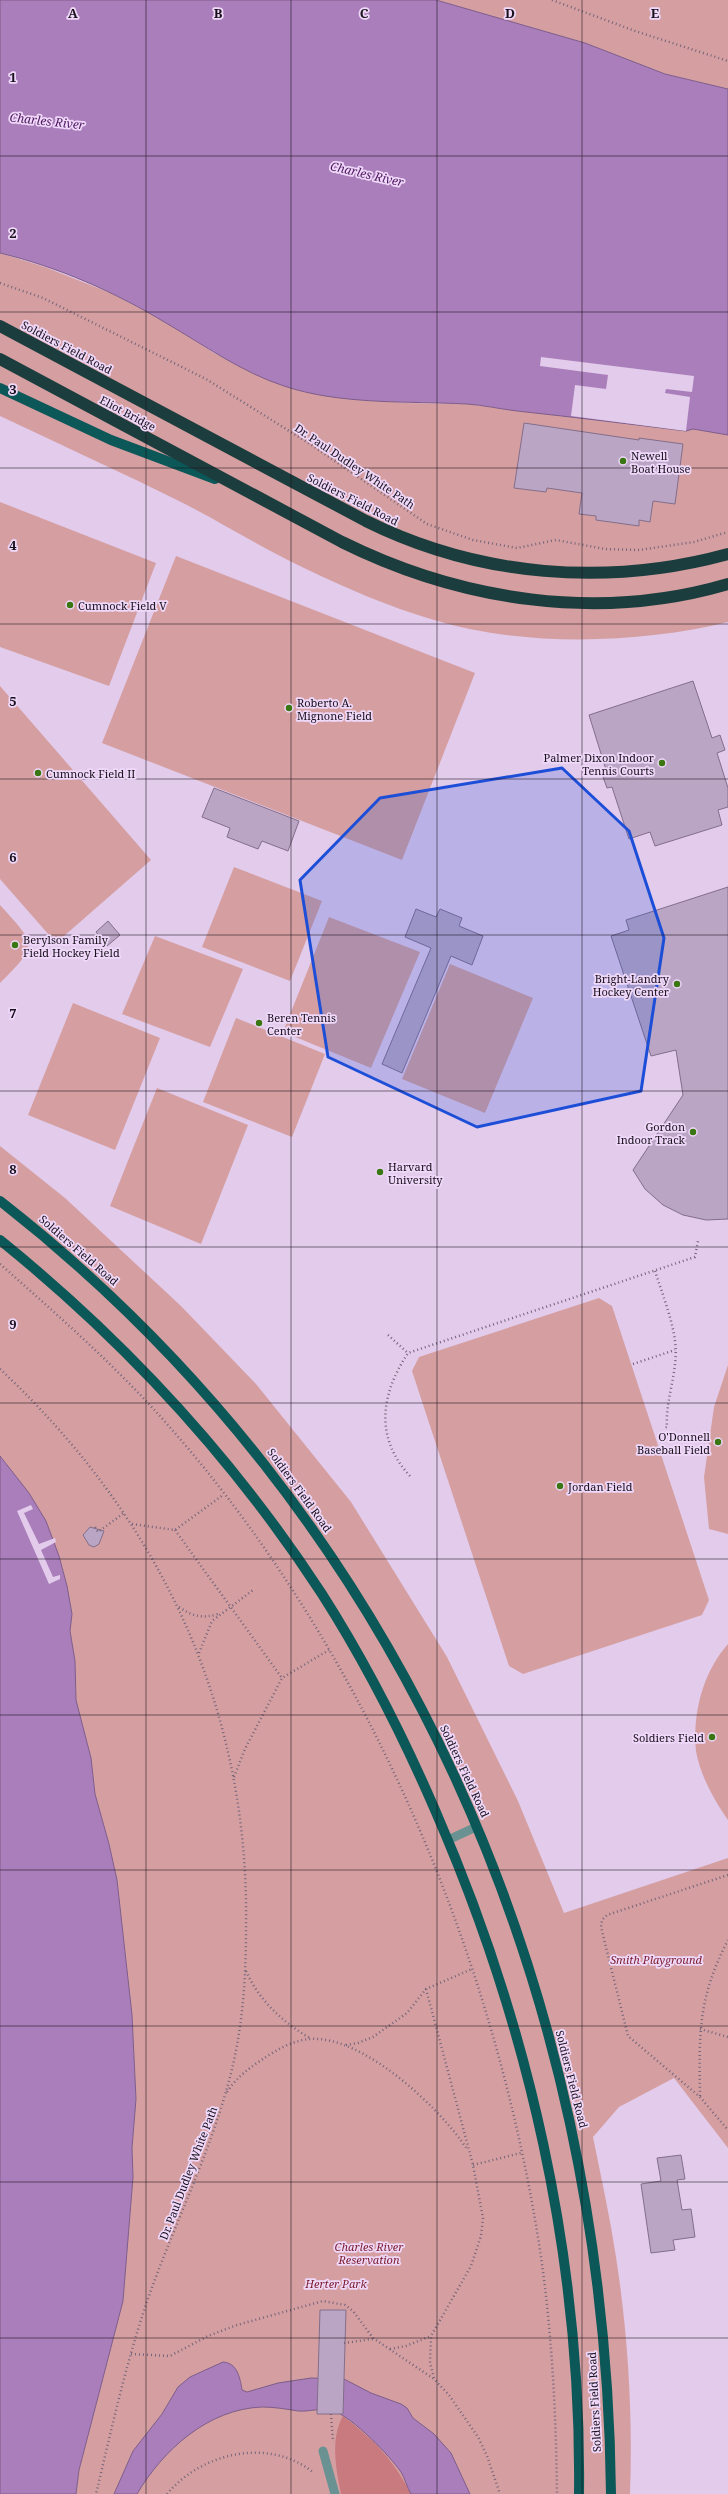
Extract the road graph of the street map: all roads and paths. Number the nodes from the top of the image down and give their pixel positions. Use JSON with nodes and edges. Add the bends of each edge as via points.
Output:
{"nodes":[{"id":1,"x":552,"y":0,"type":"edge"},
{"id":2,"x":728,"y":61,"type":"edge"},
{"id":3,"x":0,"y":283,"type":"edge"},
{"id":4,"x":0,"y":326,"type":"edge"},
{"id":5,"x":0,"y":359,"type":"edge"},
{"id":6,"x":0,"y":388,"type":"edge"},
{"id":7,"x":243,"y":489,"type":"junction"},
{"id":8,"x":728,"y":532,"type":"edge"},
{"id":9,"x":728,"y":554,"type":"edge"},
{"id":10,"x":728,"y":584,"type":"edge"},
{"id":11,"x":0,"y":1201,"type":"edge"},
{"id":12,"x":0,"y":1240,"type":"edge"},
{"id":13,"x":698,"y":1241,"type":"dead end"},
{"id":14,"x":0,"y":1264,"type":"edge"},
{"id":15,"x":655,"y":1271,"type":"junction"},
{"id":16,"x":388,"y":1335,"type":"dead end"},
{"id":17,"x":675,"y":1350,"type":"junction"},
{"id":18,"x":408,"y":1353,"type":"junction"},
{"id":19,"x":633,"y":1364,"type":"dead end"},
{"id":20,"x":0,"y":1369,"type":"edge"},
{"id":21,"x":663,"y":1428,"type":"dead end"},
{"id":22,"x":410,"y":1476,"type":"dead end"},
{"id":23,"x":223,"y":1495,"type":"junction"},
{"id":24,"x":124,"y":1513,"type":"junction"},
{"id":25,"x":132,"y":1524,"type":"junction"},
{"id":26,"x":95,"y":1527,"type":"dead end"},
{"id":27,"x":175,"y":1530,"type":"junction"},
{"id":28,"x":253,"y":1590,"type":"dead end"},
{"id":29,"x":178,"y":1606,"type":"junction"},
{"id":30,"x":230,"y":1606,"type":"junction"},
{"id":31,"x":219,"y":1614,"type":"junction"},
{"id":32,"x":330,"y":1650,"type":"junction"},
{"id":33,"x":198,"y":1654,"type":"junction"},
{"id":34,"x":282,"y":1678,"type":"junction"},
{"id":35,"x":234,"y":1778,"type":"junction"},
{"id":36,"x":476,"y":1827,"type":"junction"},
{"id":37,"x":448,"y":1840,"type":"junction"},
{"id":38,"x":728,"y":1875,"type":"edge"},
{"id":39,"x":728,"y":1940,"type":"edge"},
{"id":40,"x":472,"y":1969,"type":"junction"},
{"id":41,"x":246,"y":1970,"type":"junction"},
{"id":42,"x":426,"y":1989,"type":"junction"},
{"id":43,"x":700,"y":2029,"type":"junction"},
{"id":44,"x":728,"y":2037,"type":"edge"},
{"id":45,"x":310,"y":2038,"type":"junction"},
{"id":46,"x":346,"y":2045,"type":"junction"},
{"id":47,"x":225,"y":2095,"type":"junction"},
{"id":48,"x":700,"y":2097,"type":"junction"},
{"id":49,"x":728,"y":2130,"type":"edge"},
{"id":50,"x":521,"y":2151,"type":"junction"},
{"id":51,"x":470,"y":2155,"type":"junction"},
{"id":52,"x":473,"y":2165,"type":"junction"},
{"id":53,"x":431,"y":2336,"type":"junction"},
{"id":54,"x":373,"y":2338,"type":"junction"},
{"id":55,"x":344,"y":2343,"type":"dead end"},
{"id":56,"x":390,"y":2349,"type":"junction"},
{"id":57,"x":131,"y":2354,"type":"junction"},
{"id":58,"x":434,"y":2379,"type":"junction"},
{"id":59,"x":330,"y":2414,"type":"dead end"},
{"id":60,"x":333,"y":2443,"type":"dead end"},
{"id":61,"x":324,"y":2451,"type":"dead end"},
{"id":62,"x":316,"y":2475,"type":"dead end"},
{"id":63,"x":96,"y":2494,"type":"edge"},
{"id":64,"x":167,"y":2494,"type":"edge"},
{"id":65,"x":335,"y":2494,"type":"edge"},
{"id":66,"x":500,"y":2494,"type":"edge"},
{"id":67,"x":557,"y":2494,"type":"edge"},
{"id":68,"x":579,"y":2494,"type":"edge"},
{"id":69,"x":611,"y":2494,"type":"edge"}],
"edges":[{"from":1,"to":2,"type":"path","via":[[635,32]]},
{"from":3,"to":8,"type":"path","name":"Dr. Paul Dudley White Path","via":[[43,298],[206,379],[310,444],[421,520],[443,531],[511,548],[531,547],[556,540],[631,551],[694,542]]},
{"from":4,"to":9,"type":"highway","name":"Soldiers Field Road","via":[[366,521],[442,552],[504,566],[577,573],[642,571]]},
{"from":5,"to":7,"type":"highway","name":"Eliot Bridge"},
{"from":6,"to":7,"type":"main road","via":[[111,440]]},
{"from":7,"to":10,"type":"highway","via":[[371,556],[432,579],[480,592],[543,601],[609,602],[673,596]]},
{"from":11,"to":36,"type":"main road","name":"Soldiers Field Road","via":[[71,1259],[142,1325],[206,1392],[266,1464],[320,1538],[383,1639],[418,1701]]},
{"from":12,"to":37,"type":"main road","name":"Soldiers Field Road","via":[[82,1310],[138,1363],[221,1456],[272,1522],[322,1595],[367,1670],[406,1747]]},
{"from":13,"to":15,"type":"path","via":[[695,1257]]},
{"from":14,"to":23,"type":"path","via":[[78,1334],[148,1403]]},
{"from":15,"to":17,"type":"path","via":[[676,1342]]},
{"from":15,"to":18,"type":"path"},
{"from":16,"to":18,"type":"path"},
{"from":17,"to":19,"type":"path"},
{"from":17,"to":21,"type":"path","via":[[666,1415],[667,1427]]},
{"from":18,"to":22,"type":"path","via":[[388,1391],[385,1410],[391,1450]]},
{"from":20,"to":24,"type":"path","name":"Dr. Paul Dudley White Path","via":[[84,1458]]},
{"from":23,"to":27,"type":"path"},
{"from":23,"to":32,"type":"path","via":[[296,1595]]},
{"from":24,"to":25,"type":"path","name":"Dr. Paul Dudley White Path"},
{"from":24,"to":26,"type":"path","via":[[98,1532]]},
{"from":25,"to":27,"type":"path"},
{"from":25,"to":29,"type":"path","name":"Dr. Paul Dudley White Path"},
{"from":27,"to":30,"type":"path"},
{"from":28,"to":30,"type":"path"},
{"from":29,"to":31,"type":"path","via":[[196,1617],[208,1618]]},
{"from":29,"to":33,"type":"path","name":"Dr. Paul Dudley White Path"},
{"from":30,"to":31,"type":"path"},
{"from":30,"to":34,"type":"path"},
{"from":31,"to":33,"type":"path","via":[[206,1632]]},
{"from":32,"to":34,"type":"path"},
{"from":32,"to":40,"type":"path","via":[[376,1737],[423,1838],[444,1888]]},
{"from":33,"to":35,"type":"path","name":"Dr. Paul Dudley White Path","via":[[216,1705]]},
{"from":34,"to":35,"type":"path","via":[[245,1749]]},
{"from":35,"to":41,"type":"path","name":"Dr. Paul Dudley White Path","via":[[247,1879]]},
{"from":36,"to":37,"type":"lane"},
{"from":36,"to":69,"type":"main road","name":"Soldiers Field Road","via":[[512,1919],[542,2012],[572,2130],[601,2310],[608,2395]]},
{"from":37,"to":68,"type":"main road","name":"Soldiers Field Road","via":[[478,1915],[498,1975],[521,2049],[542,2135],[559,2231],[572,2331],[578,2413]]},
{"from":38,"to":48,"type":"path","via":[[607,1915],[602,1920],[601,1927],[628,2036]]},
{"from":39,"to":43,"type":"path","via":[[713,1968],[703,2005]]},
{"from":40,"to":42,"type":"path"},
{"from":40,"to":50,"type":"path","via":[[502,2069]]},
{"from":41,"to":45,"type":"path","via":[[252,1984],[269,2006]]},
{"from":41,"to":47,"type":"path","name":"Dr. Paul Dudley White Path","via":[[237,2047]]},
{"from":42,"to":46,"type":"path","via":[[414,2006],[387,2028],[366,2040]]},
{"from":42,"to":51,"type":"path"},
{"from":43,"to":44,"type":"path"},
{"from":43,"to":48,"type":"path"},
{"from":45,"to":46,"type":"path"},
{"from":45,"to":47,"type":"path","via":[[269,2054],[242,2074]]},
{"from":46,"to":51,"type":"path","via":[[372,2058],[416,2093],[461,2141]]},
{"from":47,"to":57,"type":"path","name":"Dr. Paul Dudley White Path","via":[[212,2137],[151,2290]]},
{"from":48,"to":49,"type":"path"},
{"from":50,"to":52,"type":"path"},
{"from":50,"to":67,"type":"path","via":[[540,2249],[548,2322],[556,2430]]},
{"from":51,"to":52,"type":"path"},
{"from":52,"to":53,"type":"path","via":[[483,2218],[481,2236],[471,2266]]},
{"from":53,"to":56,"type":"path","via":[[413,2344]]},
{"from":53,"to":58,"type":"path","via":[[430,2363]]},
{"from":54,"to":55,"type":"path"},
{"from":54,"to":56,"type":"path"},
{"from":54,"to":57,"type":"path","via":[[345,2304],[323,2301],[223,2330],[170,2356]]},
{"from":56,"to":58,"type":"path"},
{"from":57,"to":63,"type":"path","name":"Dr. Paul Dudley White Path"},
{"from":58,"to":66,"type":"path","via":[[466,2417],[478,2437],[488,2456]]},
{"from":59,"to":60,"type":"path"},
{"from":61,"to":65,"type":"lane"},
{"from":62,"to":64,"type":"path","via":[[288,2458],[250,2452],[195,2468],[179,2480]]}]}
